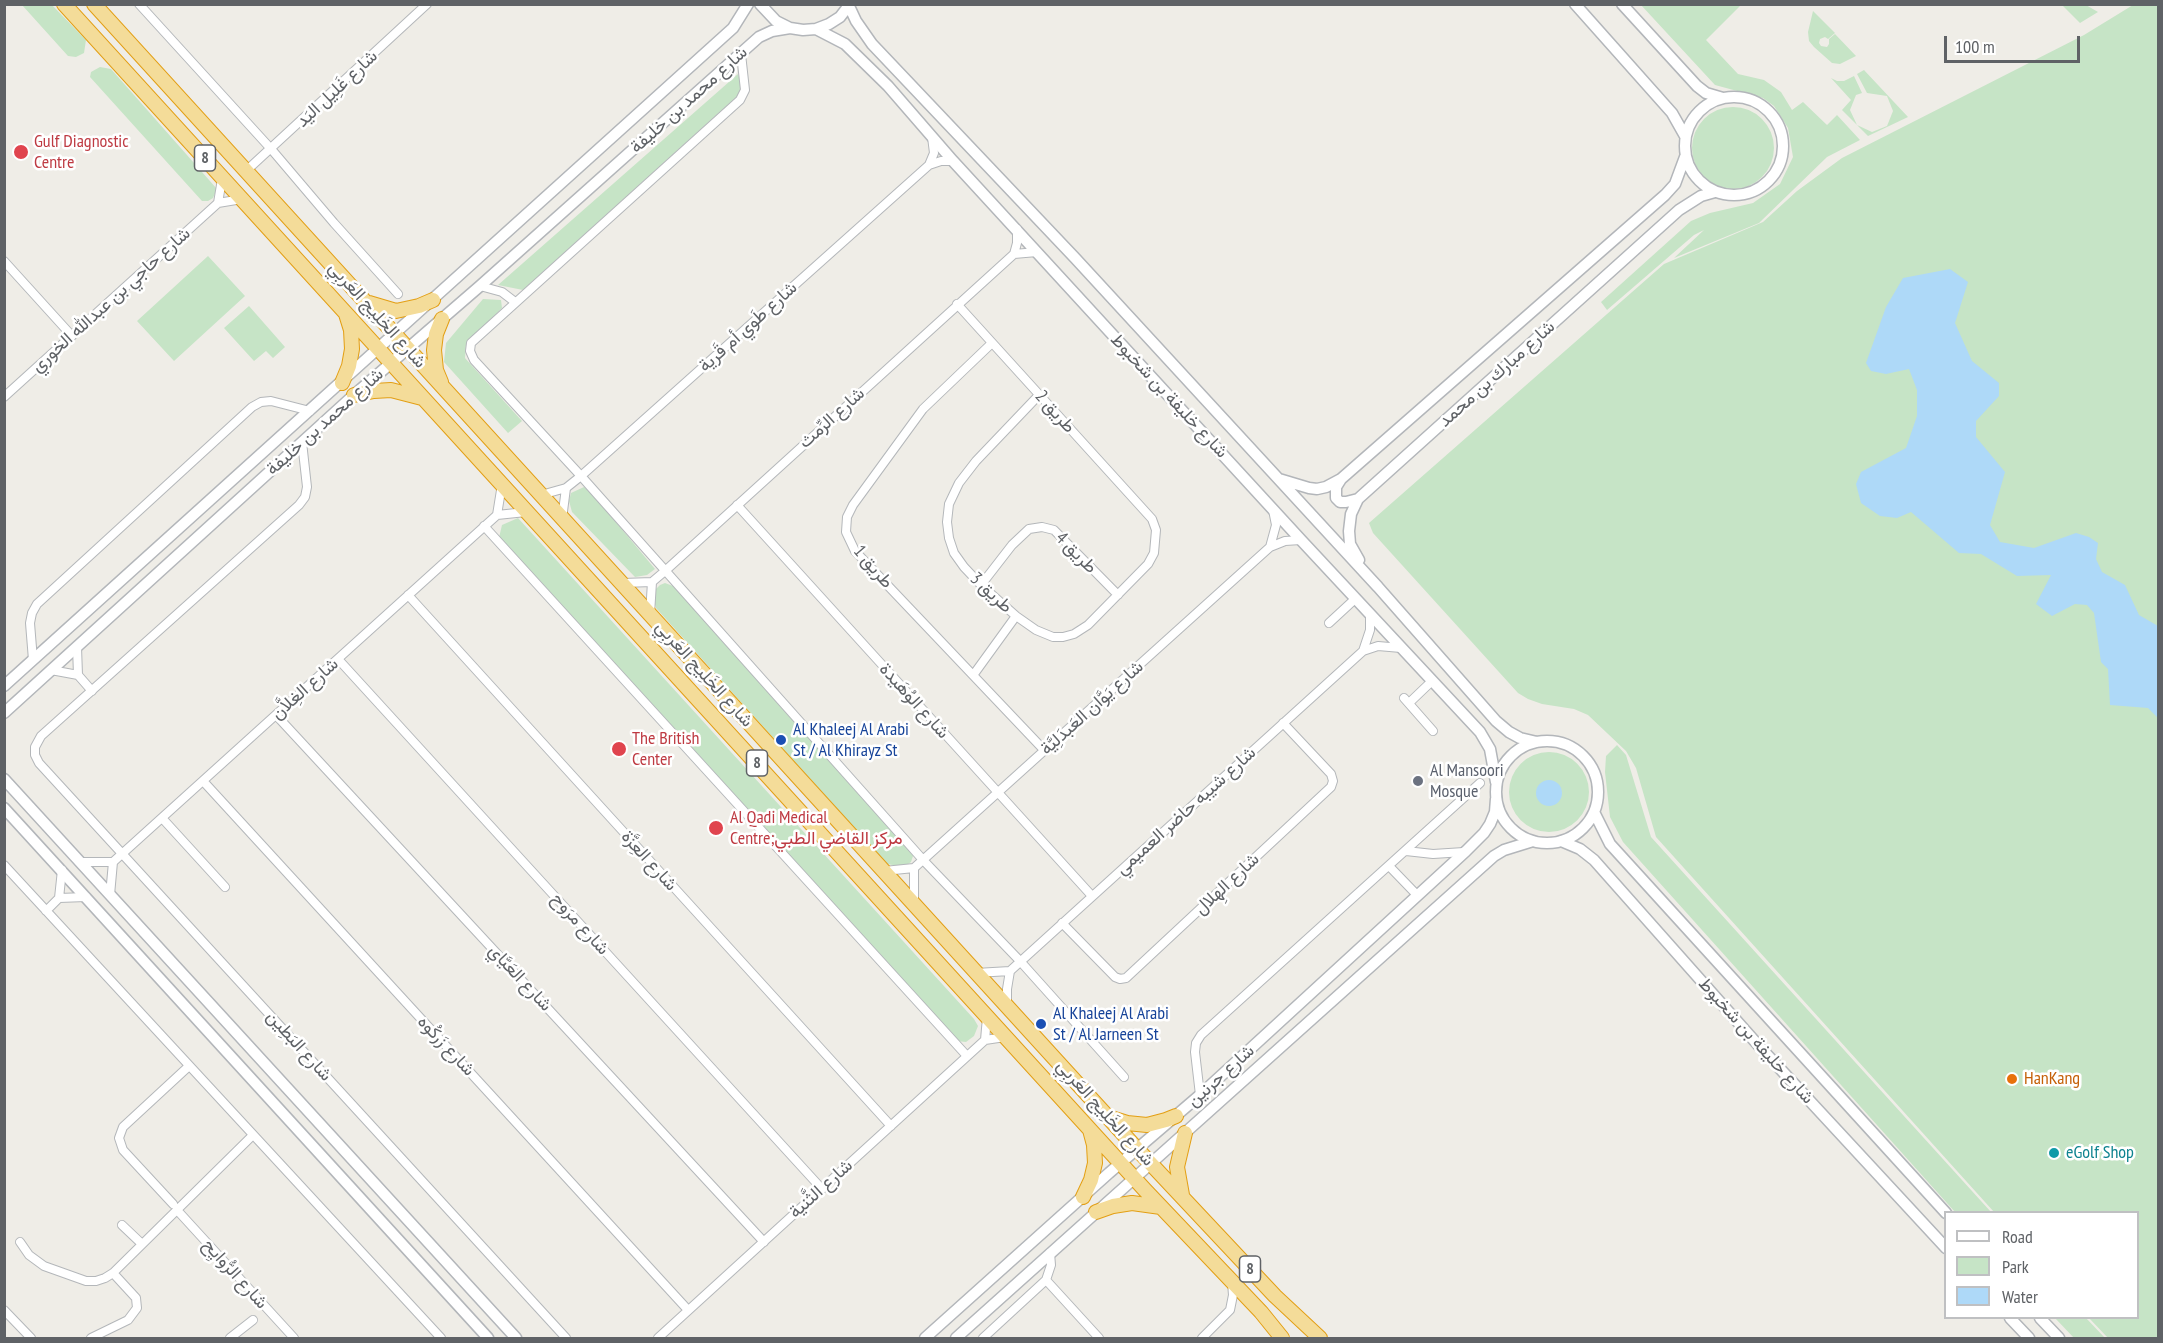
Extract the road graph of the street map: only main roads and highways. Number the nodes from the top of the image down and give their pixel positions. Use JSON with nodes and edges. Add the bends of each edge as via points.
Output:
{"nodes":[{"id":1,"x":64,"y":4,"type":"edge"},
{"id":2,"x":94,"y":4,"type":"edge"},
{"id":3,"x":748,"y":4,"type":"edge"},
{"id":4,"x":760,"y":4,"type":"edge"},
{"id":5,"x":1575,"y":4,"type":"edge"},
{"id":6,"x":1622,"y":4,"type":"edge"},
{"id":7,"x":850,"y":5,"type":"edge"},
{"id":8,"x":790,"y":28,"type":"junction"},
{"id":9,"x":816,"y":29,"type":"junction"},
{"id":10,"x":1723,"y":98,"type":"junction"},
{"id":11,"x":1685,"y":136,"type":"junction"},
{"id":12,"x":1685,"y":157,"type":"junction"},
{"id":13,"x":1715,"y":192,"type":"junction"},
{"id":14,"x":433,"y":300,"type":"junction"},
{"id":15,"x":364,"y":301,"type":"junction"},
{"id":16,"x":346,"y":312,"type":"junction"},
{"id":17,"x":442,"y":319,"type":"junction"},
{"id":18,"x":395,"y":334,"type":"junction"},
{"id":19,"x":407,"y":348,"type":"junction"},
{"id":20,"x":379,"y":349,"type":"junction"},
{"id":21,"x":391,"y":362,"type":"junction"},
{"id":22,"x":342,"y":382,"type":"junction"},
{"id":23,"x":444,"y":389,"type":"junction"},
{"id":24,"x":354,"y":395,"type":"junction"},
{"id":25,"x":423,"y":399,"type":"junction"},
{"id":26,"x":1276,"y":478,"type":"junction"},
{"id":27,"x":1341,"y":479,"type":"junction"},
{"id":28,"x":1359,"y":499,"type":"junction"},
{"id":29,"x":1378,"y":587,"type":"junction"},
{"id":30,"x":4,"y":686,"type":"edge"},
{"id":31,"x":5,"y":713,"type":"edge"},
{"id":32,"x":1537,"y":742,"type":"junction"},
{"id":33,"x":4,"y":779,"type":"edge"},
{"id":34,"x":1496,"y":782,"type":"junction"},
{"id":35,"x":1496,"y":799,"type":"junction"},
{"id":36,"x":4,"y":808,"type":"edge"},
{"id":37,"x":1593,"y":812,"type":"junction"},
{"id":38,"x":1533,"y":841,"type":"junction"},
{"id":39,"x":1561,"y":841,"type":"junction"},
{"id":40,"x":1109,"y":1116,"type":"junction"},
{"id":41,"x":1176,"y":1116,"type":"junction"},
{"id":42,"x":1089,"y":1128,"type":"junction"},
{"id":43,"x":1185,"y":1133,"type":"junction"},
{"id":44,"x":1137,"y":1149,"type":"junction"},
{"id":45,"x":1121,"y":1163,"type":"junction"},
{"id":46,"x":1151,"y":1164,"type":"junction"},
{"id":47,"x":1134,"y":1178,"type":"junction"},
{"id":48,"x":1083,"y":1197,"type":"junction"},
{"id":49,"x":1183,"y":1197,"type":"junction"},
{"id":50,"x":1161,"y":1207,"type":"junction"},
{"id":51,"x":1944,"y":1211,"type":"edge"},
{"id":52,"x":1096,"y":1212,"type":"junction"},
{"id":53,"x":1944,"y":1246,"type":"edge"},
{"id":54,"x":1261,"y":1312,"type":"junction"},
{"id":55,"x":2012,"y":1319,"type":"edge"},
{"id":56,"x":2042,"y":1319,"type":"edge"},
{"id":57,"x":488,"y":1338,"type":"edge"},
{"id":58,"x":516,"y":1338,"type":"edge"},
{"id":59,"x":925,"y":1338,"type":"edge"},
{"id":60,"x":956,"y":1338,"type":"edge"},
{"id":61,"x":1282,"y":1338,"type":"edge"},
{"id":62,"x":1287,"y":1338,"type":"edge"},
{"id":63,"x":1320,"y":1338,"type":"edge"},
{"id":64,"x":2029,"y":1338,"type":"edge"},
{"id":65,"x":2059,"y":1338,"type":"edge"}],
"edges":[{"from":1,"to":16,"type":"highway","name":"شارع الخَلِيج العَربِي","number":"8"},
{"from":2,"to":15,"type":"highway","name":"شارع الخَلِيج العَربِي","number":"8"},
{"from":3,"to":14,"type":"main road","name":"شارع محمد بن خليفة","via":[[733,28]]},
{"from":4,"to":8,"type":"main road","via":[[776,21]]},
{"from":5,"to":11,"type":"main road","via":[[1672,113]]},
{"from":6,"to":10,"type":"main road","via":[[1697,86]]},
{"from":7,"to":9,"type":"main road","via":[[840,17]]},
{"from":7,"to":26,"type":"main road","name":"شارع خليفة بن شخبوط","via":[[872,44]]},
{"from":8,"to":9,"type":"main road","name":"شارع محمد بن خليفة"},
{"from":8,"to":17,"type":"main road","name":"شارع محمد بن خليفة","via":[[772,30],[759,37]]},
{"from":9,"to":34,"type":"main road","name":"شارع خليفة بن شخبوط","via":[[845,44],[888,86],[1480,732],[1490,749]]},
{"from":10,"to":11,"type":"main road","via":[[1699,111]]},
{"from":10,"to":13,"type":"main road","via":[[1740,97],[1770,112],[1779,126],[1782,159],[1763,186],[1748,193]]},
{"from":11,"to":12,"type":"main road"},
{"from":12,"to":13,"type":"main road","via":[[1691,172]]},
{"from":12,"to":27,"type":"main road","name":"شارع مبارك بن محمد","via":[[1675,184],[1665,195]]},
{"from":13,"to":28,"type":"main road","name":"شارع مبارك بن محمد","via":[[1679,210]]},
{"from":14,"to":15,"type":"highway","via":[[396,311]]},
{"from":14,"to":18,"type":"main road","name":"شارع محمد بن خليفة"},
{"from":15,"to":18,"type":"highway","name":"شارع الخَلِيج العَربِي","number":"8"},
{"from":16,"to":20,"type":"highway","name":"شارع الخَلِيج العَربِي","number":"8"},
{"from":16,"to":22,"type":"highway","via":[[352,349]]},
{"from":17,"to":19,"type":"main road","name":"شارع محمد بن خليفة"},
{"from":17,"to":23,"type":"highway","via":[[434,350],[436,370]]},
{"from":18,"to":19,"type":"highway","name":"شارع الخَلِيج العَربِي","number":"8"},
{"from":18,"to":20,"type":"main road","name":"شارع محمد بن خليفة"},
{"from":19,"to":21,"type":"main road","name":"شارع محمد بن خليفة"},
{"from":19,"to":23,"type":"highway","name":"شارع الخَلِيج العَربِي","number":"8"},
{"from":20,"to":21,"type":"highway","name":"شارع الخَلِيج العَربِي","number":"8"},
{"from":20,"to":22,"type":"main road","name":"شارع محمد بن خليفة"},
{"from":21,"to":24,"type":"main road","name":"شارع محمد بن خليفة"},
{"from":21,"to":25,"type":"highway","name":"شارع الخَلِيج العَربِي","number":"8"},
{"from":22,"to":30,"type":"main road","name":"شارع محمد بن خليفة"},
{"from":23,"to":40,"type":"highway","name":"شارع الخَلِيج العَربِي","number":"8"},
{"from":24,"to":25,"type":"highway","via":[[391,390]]},
{"from":24,"to":31,"type":"main road","name":"شارع محمد بن خليفة"},
{"from":25,"to":42,"type":"highway","name":"شارع الخَلِيج العَربِي","number":"8"},
{"from":26,"to":27,"type":"main road","name":"شارع مبارك بن محمد","via":[[1312,489]]},
{"from":26,"to":29,"type":"main road","name":"شارع خليفة بن شخبوط"},
{"from":27,"to":28,"type":"main road","via":[[1336,498],[1346,502]]},
{"from":28,"to":29,"type":"main road","name":"شارع مبارك بن محمد","via":[[1349,522],[1350,544]]},
{"from":29,"to":32,"type":"main road","name":"شارع خليفة بن شخبوط","via":[[1496,721],[1520,738]]},
{"from":32,"to":34,"type":"main road","via":[[1510,756]]},
{"from":32,"to":37,"type":"main road","via":[[1554,741],[1583,756],[1597,783]]},
{"from":33,"to":58,"type":"main road","name":"شارع البَطِين"},
{"from":34,"to":35,"type":"main road"},
{"from":35,"to":38,"type":"main road","via":[[1508,825]]},
{"from":35,"to":41,"type":"main road","name":"شارع جرنين","via":[[1490,824],[1466,851]]},
{"from":36,"to":57,"type":"main road"},
{"from":37,"to":39,"type":"main road","via":[[1586,825]]},
{"from":37,"to":51,"type":"main road","name":"شارع خليفة بن شخبوط","via":[[1610,844]]},
{"from":38,"to":39,"type":"main road"},
{"from":38,"to":43,"type":"main road","name":"شارع جرنين","via":[[1494,856]]},
{"from":39,"to":53,"type":"main road","name":"شارع خليفة بن شخبوط","via":[[1594,860]]},
{"from":40,"to":41,"type":"highway","via":[[1136,1125]]},
{"from":40,"to":44,"type":"highway","name":"شارع الخَلِيج العَربِي","number":"8"},
{"from":41,"to":44,"type":"main road","name":"شارع جرنين"},
{"from":42,"to":45,"type":"highway","name":"شارع الخَلِيج العَربِي","number":"8"},
{"from":42,"to":48,"type":"highway","via":[[1095,1163]]},
{"from":43,"to":46,"type":"main road","name":"شارع جرنين"},
{"from":43,"to":49,"type":"highway","via":[[1177,1167]]},
{"from":44,"to":45,"type":"main road","name":"شارع جرنين"},
{"from":44,"to":46,"type":"highway","name":"شارع الخَلِيج العَربِي","number":"8"},
{"from":45,"to":47,"type":"highway","name":"شارع الخَلِيج العَربِي","number":"8"},
{"from":45,"to":48,"type":"main road","name":"شارع جرنين"},
{"from":46,"to":47,"type":"main road","name":"شارع جرنين"},
{"from":46,"to":49,"type":"highway","name":"شارع الخَلِيج العَربِي","number":"8"},
{"from":47,"to":50,"type":"highway","name":"شارع الخَلِيج العَربِي","number":"8"},
{"from":47,"to":52,"type":"main road","name":"شارع جرنين"},
{"from":48,"to":59,"type":"main road","name":"شارع جرنين"},
{"from":49,"to":63,"type":"highway","name":"شارع الخَلِيج العَربِي","number":"8","via":[[1275,1296]]},
{"from":50,"to":52,"type":"highway","via":[[1132,1203]]},
{"from":50,"to":54,"type":"highway","name":"شارع الخَلِيج العَربِي","number":"8"},
{"from":52,"to":60,"type":"main road","name":"شارع جرنين"},
{"from":54,"to":61,"type":"highway","name":"شارع الخَلِيج العَربِي","number":"8"},
{"from":54,"to":62,"type":"highway"},
{"from":55,"to":64,"type":"main road"},
{"from":56,"to":65,"type":"main road"}]}
